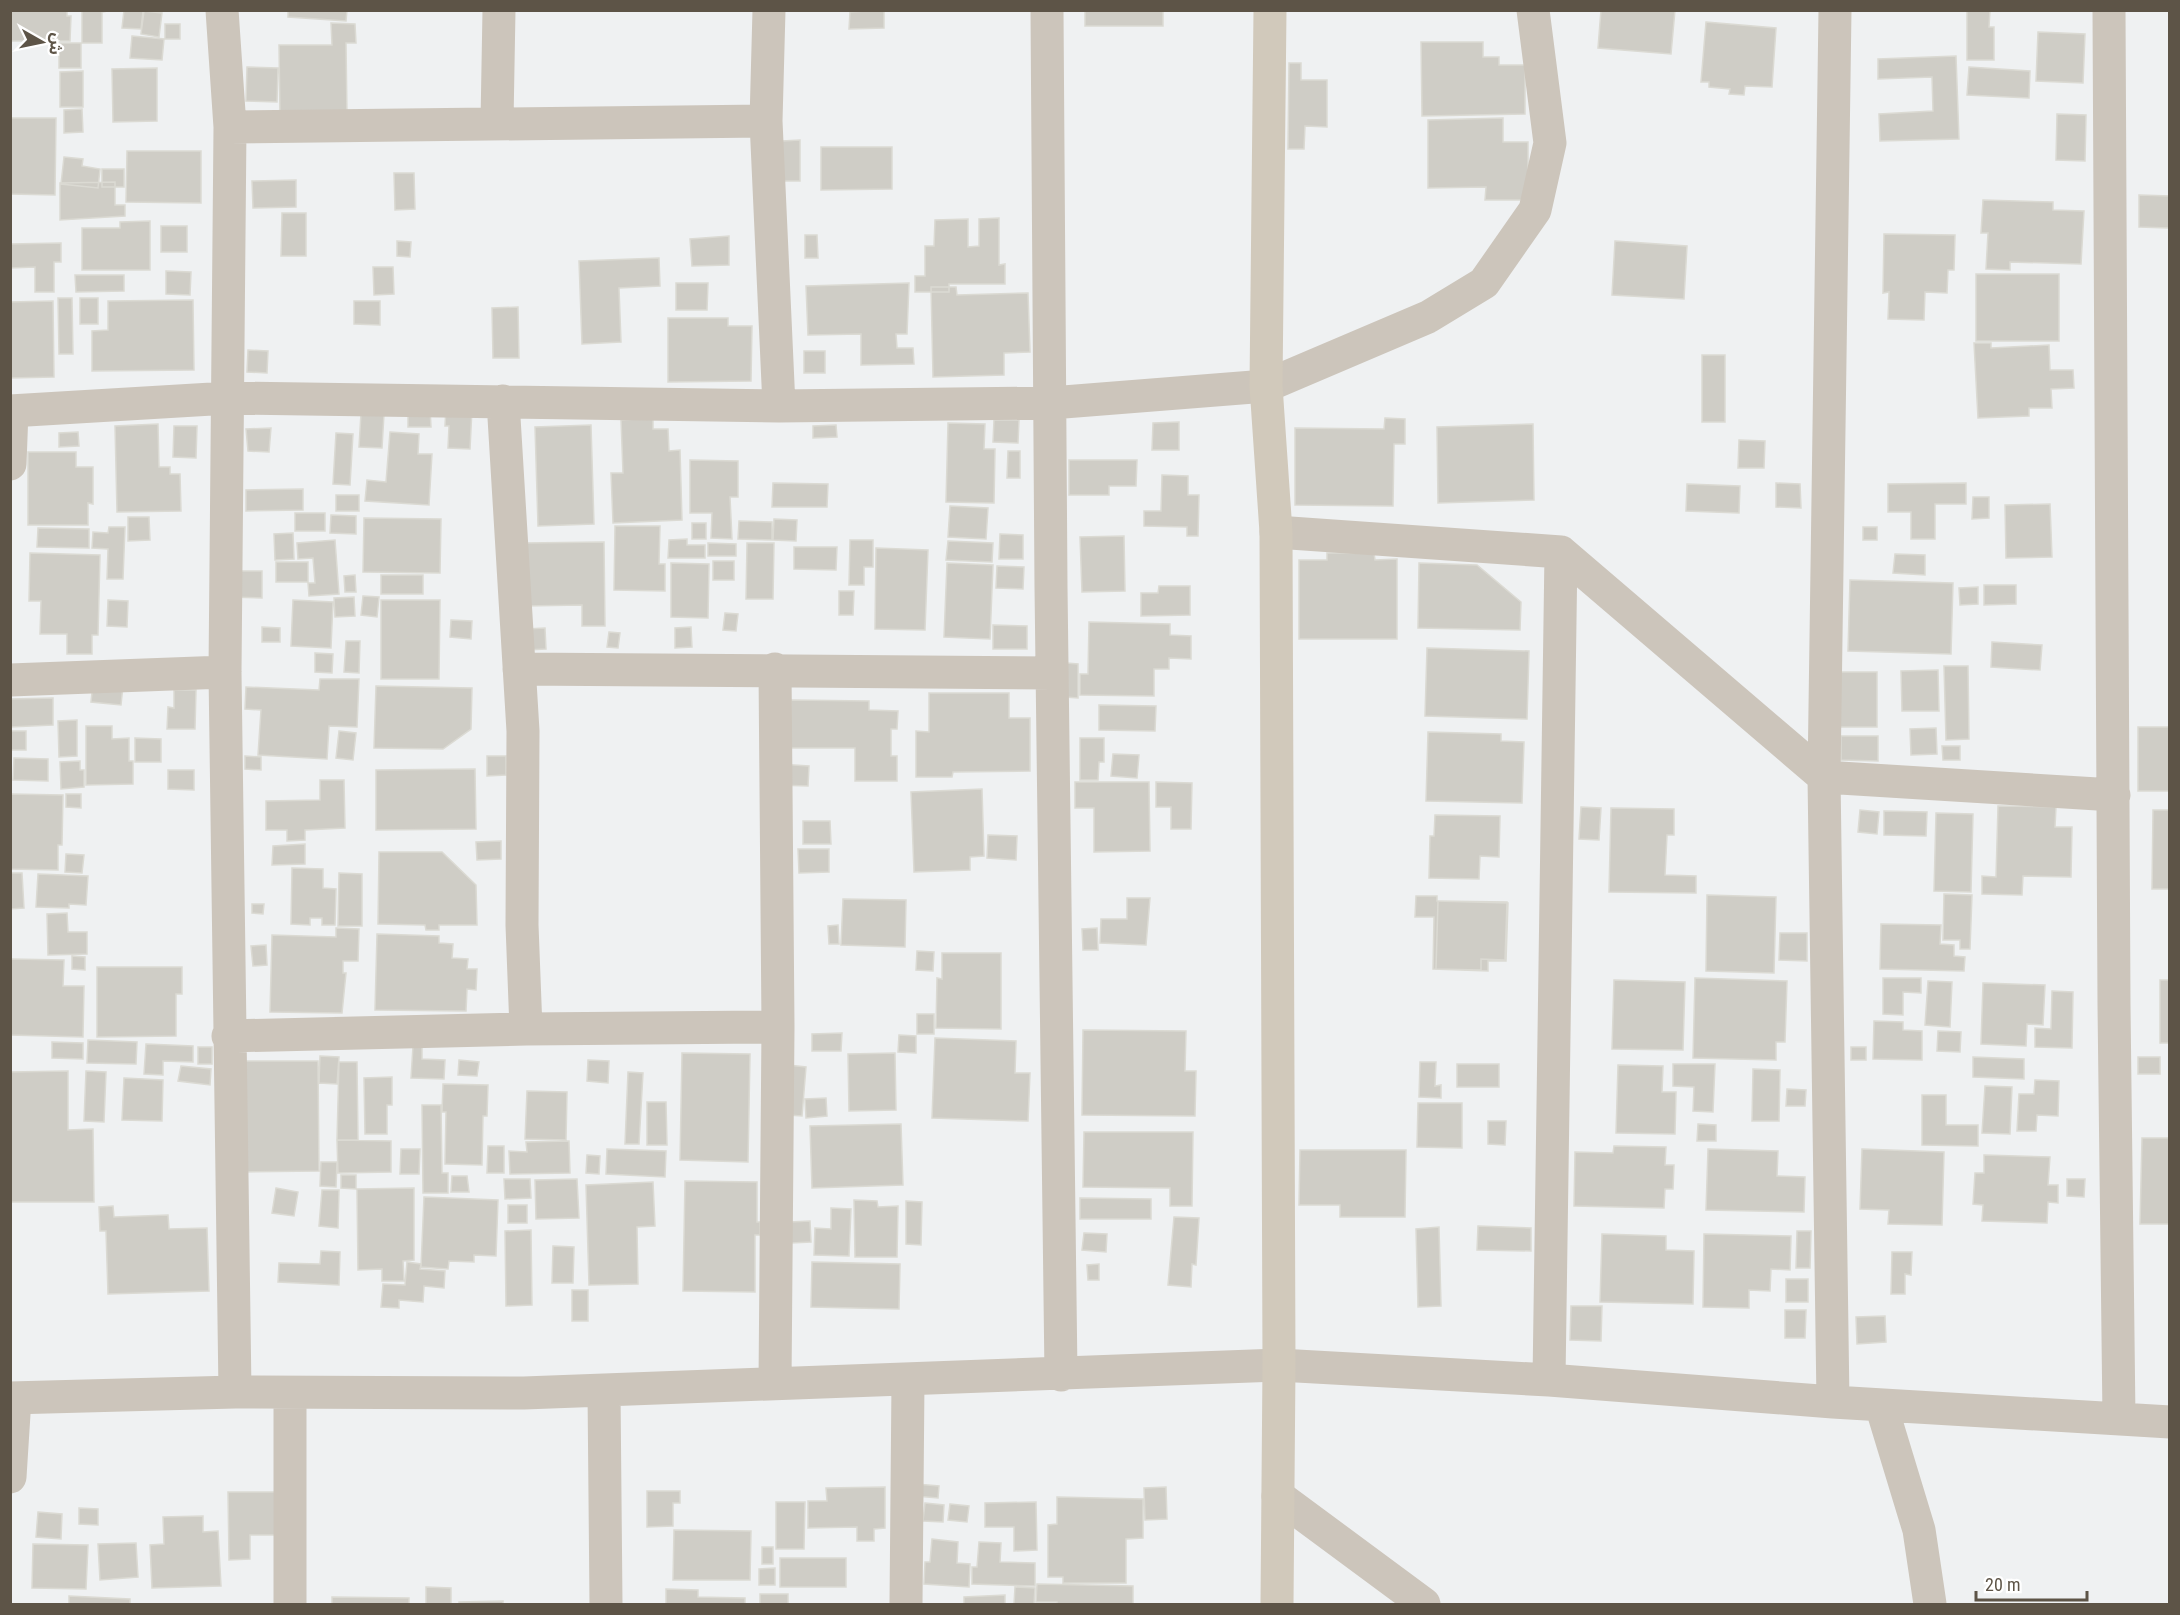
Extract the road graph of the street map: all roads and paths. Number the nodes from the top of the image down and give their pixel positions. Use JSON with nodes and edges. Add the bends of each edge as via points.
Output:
{"nodes":[{"id":1,"x":222,"y":10,"type":"edge"},
{"id":2,"x":499,"y":10,"type":"edge"},
{"id":3,"x":769,"y":10,"type":"edge"},
{"id":4,"x":1047,"y":10,"type":"edge"},
{"id":5,"x":1270,"y":10,"type":"edge"},
{"id":6,"x":1533,"y":10,"type":"edge"},
{"id":7,"x":1835,"y":10,"type":"edge"},
{"id":8,"x":2109,"y":10,"type":"edge"},
{"id":9,"x":766,"y":121,"type":"junction"},
{"id":10,"x":497,"y":122,"type":"junction"},
{"id":11,"x":230,"y":127,"type":"junction"},
{"id":12,"x":1266,"y":386,"type":"junction"},
{"id":13,"x":229,"y":398,"type":"junction"},
{"id":14,"x":503,"y":401,"type":"junction"},
{"id":15,"x":1051,"y":403,"type":"junction"},
{"id":16,"x":779,"y":406,"type":"junction"},
{"id":17,"x":11,"y":411,"type":"edge"},
{"id":18,"x":10,"y":464,"type":"edge"},
{"id":19,"x":1276,"y":532,"type":"junction"},
{"id":20,"x":1561,"y":552,"type":"junction"},
{"id":21,"x":519,"y":669,"type":"junction"},
{"id":22,"x":775,"y":669,"type":"junction"},
{"id":23,"x":225,"y":672,"type":"junction"},
{"id":24,"x":1052,"y":673,"type":"junction"},
{"id":25,"x":10,"y":680,"type":"edge"},
{"id":26,"x":1824,"y":777,"type":"junction"},
{"id":27,"x":2114,"y":795,"type":"junction"},
{"id":28,"x":778,"y":1027,"type":"junction"},
{"id":29,"x":525,"y":1029,"type":"junction"},
{"id":30,"x":228,"y":1036,"type":"junction"},
{"id":31,"x":1279,"y":1365,"type":"junction"},
{"id":32,"x":1061,"y":1375,"type":"junction"},
{"id":33,"x":1549,"y":1380,"type":"junction"},
{"id":34,"x":908,"y":1381,"type":"junction"},
{"id":35,"x":775,"y":1383,"type":"junction"},
{"id":36,"x":604,"y":1391,"type":"junction"},
{"id":37,"x":235,"y":1392,"type":"junction"},
{"id":38,"x":290,"y":1393,"type":"junction"},
{"id":39,"x":13,"y":1398,"type":"edge"},
{"id":40,"x":1833,"y":1402,"type":"junction"},
{"id":41,"x":1881,"y":1405,"type":"junction"},
{"id":42,"x":2119,"y":1419,"type":"junction"},
{"id":43,"x":2169,"y":1422,"type":"edge"},
{"id":44,"x":10,"y":1477,"type":"edge"},
{"id":45,"x":1278,"y":1496,"type":"junction"},
{"id":46,"x":290,"y":1605,"type":"edge"},
{"id":47,"x":606,"y":1605,"type":"edge"},
{"id":48,"x":906,"y":1605,"type":"edge"},
{"id":49,"x":1277,"y":1605,"type":"edge"},
{"id":50,"x":1424,"y":1605,"type":"edge"},
{"id":51,"x":1930,"y":1605,"type":"edge"}],
"edges":[{"from":1,"to":11,"type":"street"},
{"from":2,"to":10,"type":"street"},
{"from":3,"to":9,"type":"street"},
{"from":4,"to":15,"type":"street"},
{"from":5,"to":12,"type":"street"},
{"from":6,"to":12,"type":"street","via":[[1550,142],[1535,210],[1484,283],[1428,318]]},
{"from":7,"to":26,"type":"street"},
{"from":8,"to":27,"type":"street"},
{"from":9,"to":10,"type":"street"},
{"from":9,"to":16,"type":"street"},
{"from":10,"to":11,"type":"street"},
{"from":11,"to":13,"type":"street"},
{"from":12,"to":15,"type":"street"},
{"from":12,"to":19,"type":"street"},
{"from":13,"to":14,"type":"street"},
{"from":13,"to":17,"type":"street"},
{"from":13,"to":23,"type":"street"},
{"from":14,"to":16,"type":"street"},
{"from":14,"to":21,"type":"street"},
{"from":15,"to":16,"type":"street"},
{"from":15,"to":24,"type":"street"},
{"from":17,"to":18,"type":"street"},
{"from":19,"to":20,"type":"street"},
{"from":19,"to":31,"type":"street"},
{"from":20,"to":26,"type":"street"},
{"from":20,"to":33,"type":"street"},
{"from":21,"to":22,"type":"street"},
{"from":21,"to":29,"type":"street","via":[[524,753]]},
{"from":22,"to":24,"type":"street"},
{"from":22,"to":28,"type":"street"},
{"from":23,"to":25,"type":"street"},
{"from":23,"to":30,"type":"street"},
{"from":24,"to":32,"type":"street"},
{"from":26,"to":27,"type":"street"},
{"from":26,"to":40,"type":"street"},
{"from":27,"to":42,"type":"street"},
{"from":28,"to":29,"type":"street"},
{"from":28,"to":35,"type":"street"},
{"from":29,"to":30,"type":"street"},
{"from":30,"to":37,"type":"street"},
{"from":31,"to":32,"type":"street"},
{"from":31,"to":33,"type":"street"},
{"from":31,"to":45,"type":"street"},
{"from":32,"to":34,"type":"street"},
{"from":33,"to":40,"type":"street"},
{"from":34,"to":35,"type":"street"},
{"from":34,"to":48,"type":"street"},
{"from":35,"to":36,"type":"street"},
{"from":36,"to":38,"type":"street"},
{"from":36,"to":47,"type":"street"},
{"from":37,"to":38,"type":"street"},
{"from":37,"to":39,"type":"street"},
{"from":38,"to":46,"type":"street"},
{"from":39,"to":44,"type":"street"},
{"from":40,"to":41,"type":"street"},
{"from":41,"to":42,"type":"street"},
{"from":41,"to":51,"type":"street","via":[[1919,1530]]},
{"from":42,"to":43,"type":"street"},
{"from":45,"to":49,"type":"street"},
{"from":45,"to":50,"type":"street"}]}
